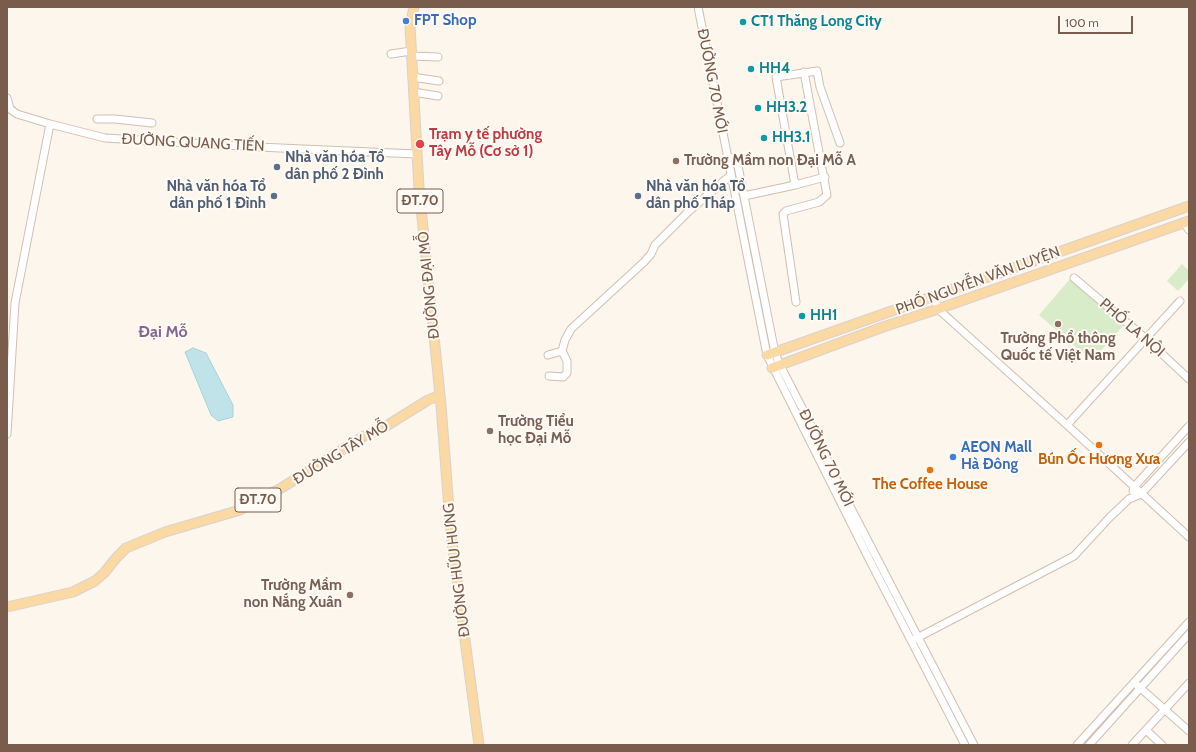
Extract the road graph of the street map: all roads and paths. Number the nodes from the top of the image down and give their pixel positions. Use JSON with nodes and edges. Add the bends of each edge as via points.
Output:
{"nodes":[{"id":1,"x":414,"y":7,"type":"edge"},
{"id":2,"x":698,"y":7,"type":"edge"},
{"id":3,"x":411,"y":53,"type":"junction"},
{"id":4,"x":391,"y":54,"type":"dead end"},
{"id":5,"x":438,"y":57,"type":"dead end"},
{"id":6,"x":804,"y":72,"type":"junction"},
{"id":7,"x":412,"y":77,"type":"junction"},
{"id":8,"x":439,"y":81,"type":"dead end"},
{"id":9,"x":413,"y":92,"type":"junction"},
{"id":10,"x":438,"y":96,"type":"dead end"},
{"id":11,"x":7,"y":98,"type":"edge"},
{"id":12,"x":97,"y":119,"type":"dead end"},
{"id":13,"x":152,"y":123,"type":"dead end"},
{"id":14,"x":50,"y":124,"type":"junction"},
{"id":15,"x":840,"y":143,"type":"dead end"},
{"id":16,"x":416,"y":154,"type":"junction"},
{"id":17,"x":727,"y":155,"type":"junction"},
{"id":18,"x":731,"y":174,"type":"junction"},
{"id":19,"x":825,"y":177,"type":"junction"},
{"id":20,"x":795,"y":185,"type":"junction"},
{"id":21,"x":744,"y":196,"type":"junction"},
{"id":22,"x":1189,"y":206,"type":"edge"},
{"id":23,"x":1187,"y":225,"type":"edge"},
{"id":24,"x":1076,"y":246,"type":"junction"},
{"id":25,"x":1049,"y":255,"type":"junction"},
{"id":26,"x":1080,"y":259,"type":"junction"},
{"id":27,"x":1054,"y":268,"type":"junction"},
{"id":28,"x":1074,"y":278,"type":"dead end"},
{"id":29,"x":934,"y":296,"type":"junction"},
{"id":30,"x":1180,"y":301,"type":"dead end"},
{"id":31,"x":796,"y":302,"type":"dead end"},
{"id":32,"x":938,"y":309,"type":"junction"},
{"id":33,"x":1146,"y":338,"type":"junction"},
{"id":34,"x":562,"y":351,"type":"junction"},
{"id":35,"x":771,"y":354,"type":"junction"},
{"id":36,"x":548,"y":355,"type":"dead end"},
{"id":37,"x":776,"y":367,"type":"junction"},
{"id":38,"x":549,"y":376,"type":"dead end"},
{"id":39,"x":1189,"y":379,"type":"edge"},
{"id":40,"x":440,"y":395,"type":"junction"},
{"id":41,"x":1067,"y":425,"type":"junction"},
{"id":42,"x":1189,"y":426,"type":"edge"},
{"id":43,"x":7,"y":434,"type":"edge"},
{"id":44,"x":1189,"y":442,"type":"edge"},
{"id":45,"x":1134,"y":487,"type":"junction"},
{"id":46,"x":837,"y":488,"type":"junction"},
{"id":47,"x":1141,"y":494,"type":"junction"},
{"id":48,"x":1129,"y":499,"type":"junction"},
{"id":49,"x":1189,"y":537,"type":"edge"},
{"id":50,"x":7,"y":607,"type":"edge"},
{"id":51,"x":1189,"y":622,"type":"edge"},
{"id":52,"x":1189,"y":634,"type":"edge"},
{"id":53,"x":918,"y":637,"type":"junction"},
{"id":54,"x":912,"y":640,"type":"junction"},
{"id":55,"x":1134,"y":682,"type":"junction"},
{"id":56,"x":1189,"y":683,"type":"edge"},
{"id":57,"x":1140,"y":688,"type":"junction"},
{"id":58,"x":1164,"y":709,"type":"junction"},
{"id":59,"x":1188,"y":728,"type":"edge"},
{"id":60,"x":1146,"y":730,"type":"junction"},
{"id":61,"x":479,"y":745,"type":"edge"},
{"id":62,"x":965,"y":745,"type":"edge"},
{"id":63,"x":974,"y":745,"type":"edge"},
{"id":64,"x":1077,"y":745,"type":"edge"},
{"id":65,"x":1089,"y":745,"type":"edge"},
{"id":66,"x":1132,"y":745,"type":"edge"},
{"id":67,"x":1162,"y":745,"type":"edge"}],
"edges":[{"from":1,"to":3,"type":"main road","name":"ĐƯỜNG ĐẠI MỖ","number":"ĐT.70","via":[[410,26]]},
{"from":2,"to":17,"type":"street","name":"ĐƯỜNG 70 MỚI"},
{"from":3,"to":4,"type":"street"},
{"from":3,"to":5,"type":"street"},
{"from":3,"to":7,"type":"main road","name":"ĐƯỜNG ĐẠI MỖ","number":"ĐT.70"},
{"from":6,"to":15,"type":"street","via":[[816,71]]},
{"from":6,"to":19,"type":"street"},
{"from":6,"to":20,"type":"street","via":[[776,77]]},
{"from":7,"to":8,"type":"street"},
{"from":7,"to":9,"type":"main road","name":"ĐƯỜNG ĐẠI MỖ","number":"ĐT.70"},
{"from":9,"to":10,"type":"street"},
{"from":9,"to":16,"type":"main road","name":"ĐƯỜNG ĐẠI MỖ","number":"ĐT.70"},
{"from":11,"to":14,"type":"street","name":"ĐƯỜNG QUANG TIẾN","via":[[13,112]]},
{"from":12,"to":13,"type":"street"},
{"from":14,"to":16,"type":"street","name":"ĐƯỜNG QUANG TIẾN","via":[[105,138]]},
{"from":14,"to":43,"type":"street","via":[[15,304]]},
{"from":16,"to":40,"type":"main road","name":"ĐƯỜNG ĐẠI MỖ","number":"ĐT.70"},
{"from":17,"to":18,"type":"street","name":"ĐƯỜNG 70 MỚI"},
{"from":17,"to":21,"type":"street","name":"ĐƯỜNG 70 MỚI","via":[[738,166]]},
{"from":18,"to":34,"type":"street","via":[[655,245],[644,262],[571,328]]},
{"from":18,"to":35,"type":"street","name":"ĐƯỜNG 70 MỚI"},
{"from":19,"to":20,"type":"street"},
{"from":19,"to":31,"type":"street","via":[[827,195],[819,202],[783,214]]},
{"from":20,"to":21,"type":"street"},
{"from":21,"to":35,"type":"street","name":"ĐƯỜNG 70 MỚI"},
{"from":22,"to":24,"type":"main road","name":"PHỐ NGUYỄN VĂN LUYỆN"},
{"from":23,"to":26,"type":"main road","name":"PHỐ NGUYỄN VĂN LUYỆN"},
{"from":24,"to":25,"type":"main road","name":"PHỐ NGUYỄN VĂN LUYỆN"},
{"from":24,"to":26,"type":"main road"},
{"from":25,"to":27,"type":"main road"},
{"from":25,"to":29,"type":"main road","name":"PHỐ NGUYỄN VĂN LUYỆN"},
{"from":26,"to":27,"type":"main road","name":"PHỐ NGUYỄN VĂN LUYỆN"},
{"from":27,"to":32,"type":"main road","name":"PHỐ NGUYỄN VĂN LUYỆN"},
{"from":28,"to":33,"type":"street","name":"PHỐ LA NỘI"},
{"from":29,"to":32,"type":"street"},
{"from":29,"to":35,"type":"main road","name":"PHỐ NGUYỄN VĂN LUYỆN"},
{"from":30,"to":33,"type":"street"},
{"from":32,"to":37,"type":"main road","name":"PHỐ NGUYỄN VĂN LUYỆN"},
{"from":32,"to":41,"type":"street"},
{"from":33,"to":39,"type":"street","name":"PHỐ LA NỘI"},
{"from":33,"to":41,"type":"street"},
{"from":34,"to":36,"type":"street"},
{"from":34,"to":38,"type":"street","via":[[567,361],[567,373],[563,377]]},
{"from":35,"to":37,"type":"street","name":"ĐƯỜNG 70 MỚI"},
{"from":37,"to":46,"type":"street","name":"ĐƯỜNG 70 MỚI","via":[[814,431]]},
{"from":40,"to":50,"type":"main road","name":"ĐƯỜNG TÂY MỖ","number":"ĐT.70","via":[[364,436],[283,488],[240,510],[165,532],[126,548],[95,581],[73,592]]},
{"from":40,"to":61,"type":"main road","name":"ĐƯỜNG HỮU HƯNG","via":[[451,535]]},
{"from":41,"to":45,"type":"street"},
{"from":42,"to":45,"type":"street"},
{"from":44,"to":47,"type":"street"},
{"from":45,"to":47,"type":"street"},
{"from":45,"to":48,"type":"street"},
{"from":46,"to":53,"type":"street","name":"ĐƯỜNG 70 MỚI"},
{"from":46,"to":54,"type":"street"},
{"from":47,"to":48,"type":"street"},
{"from":47,"to":49,"type":"street"},
{"from":48,"to":53,"type":"street","via":[[1074,556]]},
{"from":51,"to":55,"type":"street"},
{"from":52,"to":57,"type":"street"},
{"from":53,"to":54,"type":"street"},
{"from":53,"to":63,"type":"street","name":"ĐƯỜNG 70 MỚI"},
{"from":54,"to":62,"type":"street"},
{"from":55,"to":57,"type":"street"},
{"from":55,"to":64,"type":"street"},
{"from":56,"to":58,"type":"street"},
{"from":57,"to":58,"type":"street"},
{"from":57,"to":65,"type":"street"},
{"from":58,"to":59,"type":"street"},
{"from":58,"to":60,"type":"street"},
{"from":60,"to":66,"type":"street"},
{"from":60,"to":67,"type":"street"}]}
